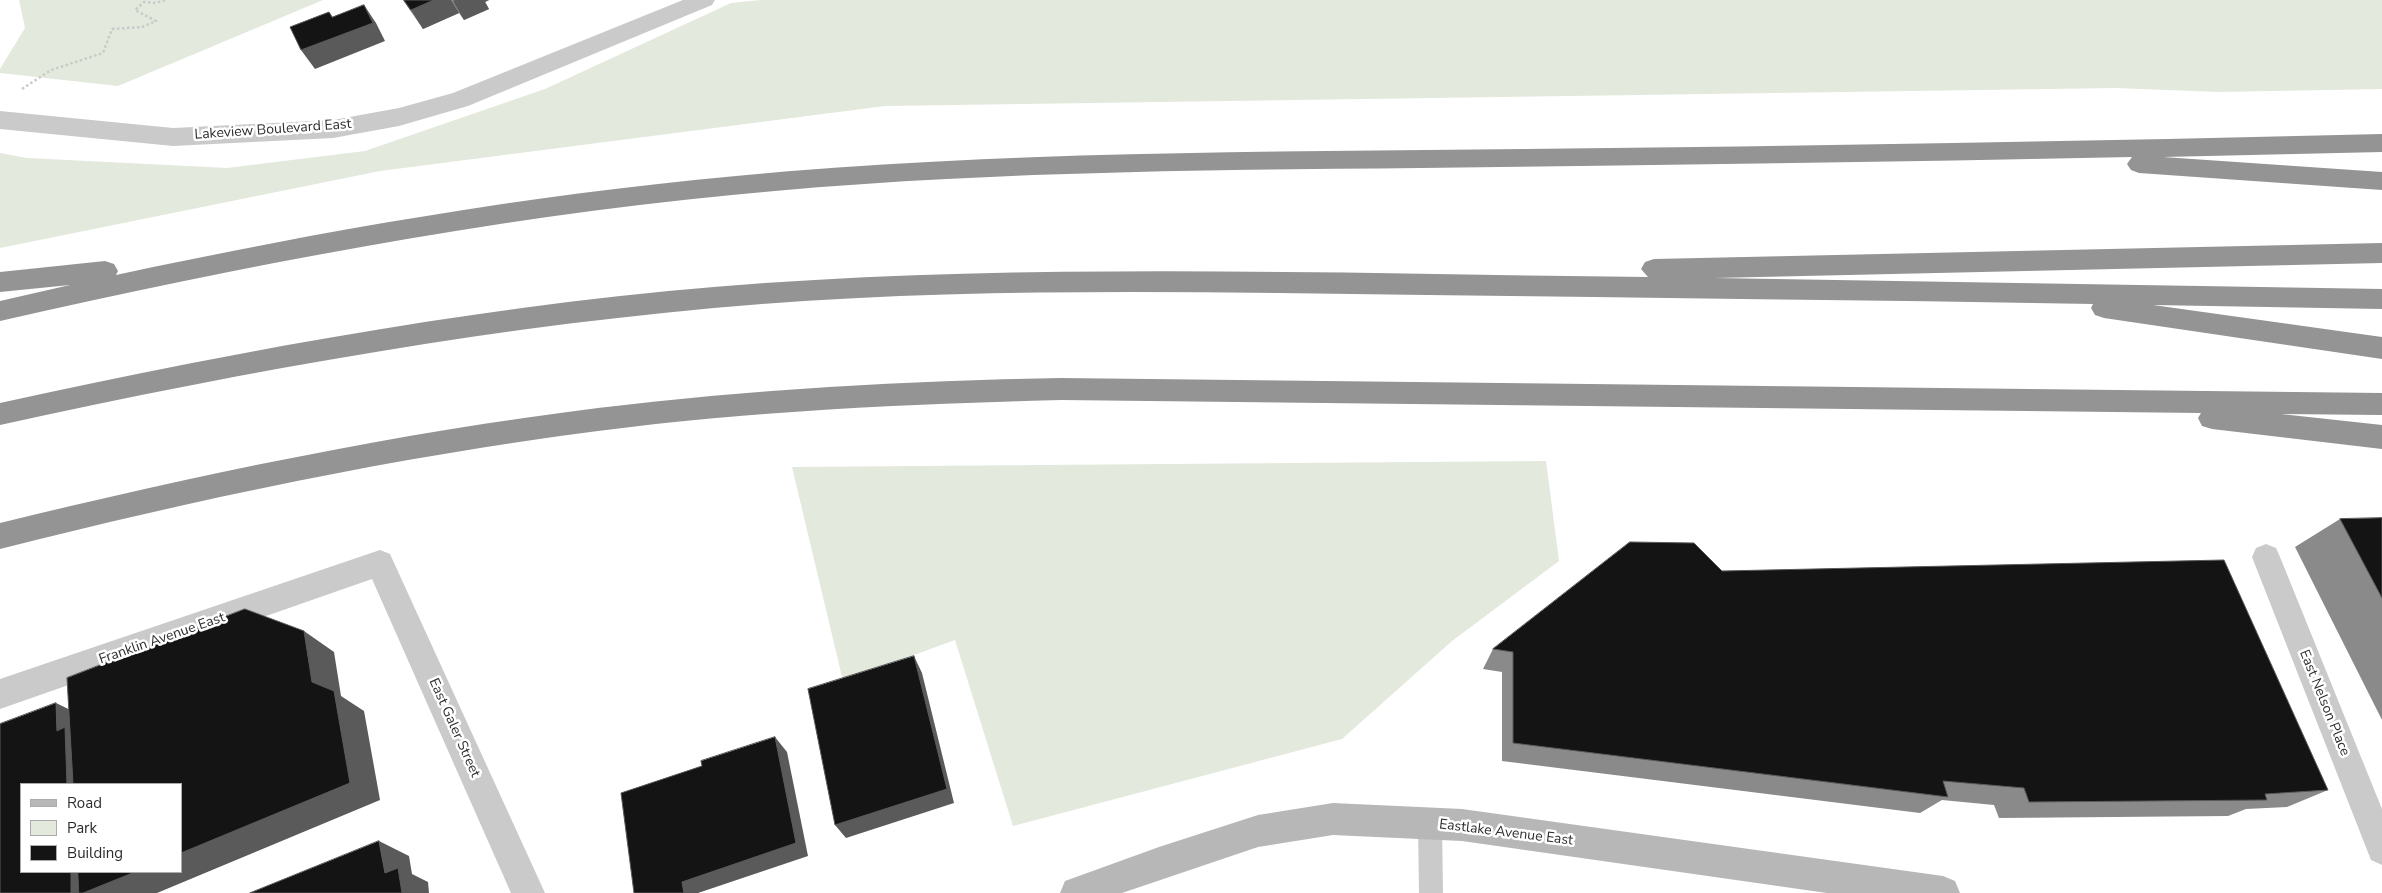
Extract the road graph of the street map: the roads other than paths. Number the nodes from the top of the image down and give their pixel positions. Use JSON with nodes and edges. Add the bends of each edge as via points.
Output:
{"nodes":[{"id":1,"x":704,"y":0,"type":"edge"},
{"id":2,"x":0,"y":120,"type":"edge"},
{"id":3,"x":2382,"y":143,"type":"edge"},
{"id":4,"x":1968,"y":153,"type":"junction"},
{"id":5,"x":2382,"y":181,"type":"edge"},
{"id":6,"x":2382,"y":253,"type":"edge"},
{"id":7,"x":254,"y":256,"type":"junction"},
{"id":8,"x":0,"y":282,"type":"edge"},
{"id":9,"x":1169,"y":282,"type":"junction"},
{"id":10,"x":1985,"y":290,"type":"junction"},
{"id":11,"x":2382,"y":299,"type":"edge"},
{"id":12,"x":0,"y":311,"type":"edge"},
{"id":13,"x":2382,"y":348,"type":"edge"},
{"id":14,"x":2064,"y":401,"type":"junction"},
{"id":15,"x":2382,"y":404,"type":"edge"},
{"id":16,"x":0,"y":414,"type":"edge"},
{"id":17,"x":2382,"y":437,"type":"edge"},
{"id":18,"x":0,"y":536,"type":"edge"},
{"id":19,"x":2266,"y":557,"type":"dead end"},
{"id":20,"x":380,"y":564,"type":"joint"},
{"id":21,"x":0,"y":694,"type":"edge"},
{"id":22,"x":1430,"y":824,"type":"junction"},
{"id":23,"x":2382,"y":849,"type":"edge"},
{"id":24,"x":528,"y":893,"type":"edge"},
{"id":25,"x":1077,"y":893,"type":"edge"},
{"id":26,"x":1431,"y":893,"type":"edge"},
{"id":27,"x":1943,"y":893,"type":"edge"}],
"edges":[{"from":1,"to":2,"type":"street","name":"Lakeview Boulevard East","via":[[460,100],[399,117],[333,129],[173,137]]},
{"from":3,"to":4,"type":"highway"},
{"from":4,"to":5,"type":"highway"},
{"from":4,"to":7,"type":"highway","via":[[1063,164],[882,173],[596,201]]},
{"from":6,"to":9,"type":"highway","via":[[1970,260]]},
{"from":7,"to":8,"type":"highway"},
{"from":7,"to":12,"type":"highway"},
{"from":9,"to":10,"type":"highway"},
{"from":9,"to":16,"type":"highway","via":[[925,284],[679,302],[501,322],[178,376]]},
{"from":10,"to":11,"type":"highway"},
{"from":10,"to":13,"type":"highway"},
{"from":14,"to":15,"type":"highway"},
{"from":14,"to":17,"type":"highway"},
{"from":14,"to":18,"type":"highway","via":[[1071,389],[854,396],[643,415],[427,445],[202,488]]},
{"from":19,"to":23,"type":"street","name":"East Nelson Place"},
{"from":20,"to":21,"type":"street","name":"Franklin Avenue East"},
{"from":20,"to":24,"type":"street","name":"East Galer Street"},
{"from":22,"to":25,"type":"main road","name":"Eastlake Avenue East","via":[[1333,820],[1258,831],[1159,862]]},
{"from":22,"to":26,"type":"lane"},
{"from":22,"to":27,"type":"main road","name":"Eastlake Avenue East","via":[[1462,825]]}]}
